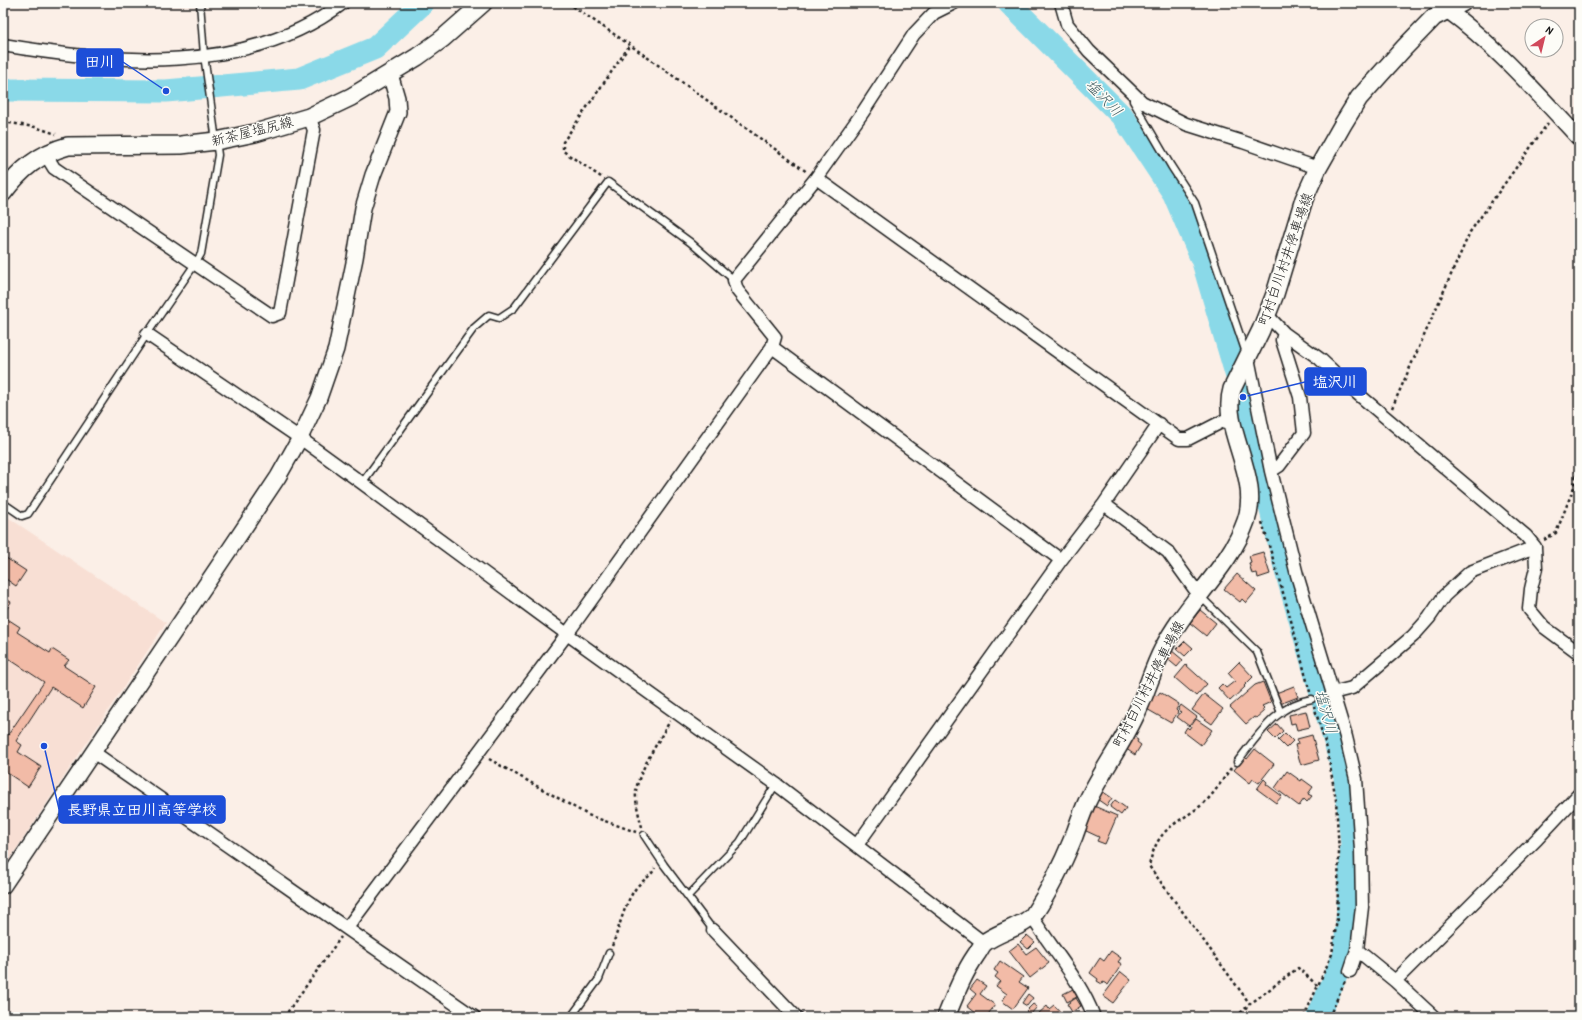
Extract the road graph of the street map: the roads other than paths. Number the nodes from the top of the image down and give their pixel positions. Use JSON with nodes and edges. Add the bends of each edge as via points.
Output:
{"nodes":[{"id":1,"x":200,"y":3,"type":"edge"},
{"id":2,"x":343,"y":3,"type":"edge"},
{"id":3,"x":483,"y":3,"type":"edge"},
{"id":4,"x":954,"y":3,"type":"edge"},
{"id":5,"x":1061,"y":3,"type":"edge"},
{"id":6,"x":1449,"y":5,"type":"edge"},
{"id":7,"x":3,"y":45,"type":"edge"},
{"id":8,"x":205,"y":57,"type":"junction"},
{"id":9,"x":390,"y":74,"type":"junction"},
{"id":10,"x":1133,"y":95,"type":"junction"},
{"id":11,"x":309,"y":117,"type":"junction"},
{"id":12,"x":215,"y":136,"type":"junction"},
{"id":13,"x":1579,"y":138,"type":"edge"},
{"id":14,"x":46,"y":155,"type":"junction"},
{"id":15,"x":1318,"y":168,"type":"junction"},
{"id":16,"x":816,"y":178,"type":"junction"},
{"id":17,"x":3,"y":192,"type":"edge"},
{"id":18,"x":195,"y":264,"type":"junction"},
{"id":19,"x":734,"y":280,"type":"junction"},
{"id":20,"x":1267,"y":314,"type":"junction"},
{"id":21,"x":1284,"y":333,"type":"junction"},
{"id":22,"x":147,"y":334,"type":"junction"},
{"id":23,"x":772,"y":347,"type":"junction"},
{"id":24,"x":1247,"y":360,"type":"junction"},
{"id":25,"x":1231,"y":417,"type":"junction"},
{"id":26,"x":1160,"y":424,"type":"junction"},
{"id":27,"x":300,"y":438,"type":"junction"},
{"id":28,"x":1272,"y":471,"type":"junction"},
{"id":29,"x":362,"y":483,"type":"junction"},
{"id":30,"x":3,"y":503,"type":"edge"},
{"id":31,"x":1104,"y":504,"type":"junction"},
{"id":32,"x":1535,"y":547,"type":"junction"},
{"id":33,"x":1062,"y":560,"type":"junction"},
{"id":34,"x":1199,"y":595,"type":"junction"},
{"id":35,"x":567,"y":634,"type":"junction"},
{"id":36,"x":1579,"y":653,"type":"edge"},
{"id":37,"x":1332,"y":693,"type":"junction"},
{"id":38,"x":1312,"y":699,"type":"road end"},
{"id":39,"x":1281,"y":713,"type":"junction"},
{"id":40,"x":93,"y":752,"type":"junction"},
{"id":41,"x":1237,"y":762,"type":"road end"},
{"id":42,"x":776,"y":784,"type":"junction"},
{"id":43,"x":1579,"y":794,"type":"edge"},
{"id":44,"x":644,"y":835,"type":"road end"},
{"id":45,"x":856,"y":846,"type":"junction"},
{"id":46,"x":3,"y":886,"type":"edge"},
{"id":47,"x":688,"y":896,"type":"junction"},
{"id":48,"x":1032,"y":917,"type":"junction"},
{"id":49,"x":347,"y":928,"type":"junction"},
{"id":50,"x":713,"y":930,"type":"joint"},
{"id":51,"x":984,"y":943,"type":"junction"},
{"id":52,"x":1357,"y":950,"type":"junction"},
{"id":53,"x":609,"y":952,"type":"road end"},
{"id":54,"x":1350,"y":971,"type":"road end"},
{"id":55,"x":1396,"y":980,"type":"junction"},
{"id":56,"x":474,"y":1017,"type":"edge"},
{"id":57,"x":571,"y":1017,"type":"edge"},
{"id":58,"x":796,"y":1017,"type":"edge"},
{"id":59,"x":946,"y":1017,"type":"edge"},
{"id":60,"x":1094,"y":1017,"type":"edge"},
{"id":61,"x":1434,"y":1017,"type":"edge"}],
"edges":[{"from":1,"to":8,"type":"lane"},
{"from":2,"to":8,"type":"street","via":[[283,36],[254,46]]},
{"from":3,"to":9,"type":"main road","name":"新茶屋塩尻線","via":[[442,39]]},
{"from":4,"to":16,"type":"street","via":[[934,13],[914,34]]},
{"from":5,"to":10,"type":"street","via":[[1067,24],[1089,51]]},
{"from":6,"to":13,"type":"street","via":[[1458,18],[1506,61]]},
{"from":6,"to":15,"type":"main road","name":"町村白川村井停車場線","via":[[1434,17],[1359,98]]},
{"from":7,"to":8,"type":"street","via":[[58,54],[159,60]]},
{"from":8,"to":12,"type":"lane"},
{"from":9,"to":11,"type":"main road","name":"新茶屋塩尻線"},
{"from":9,"to":27,"type":"street","via":[[398,112],[363,208],[336,349],[319,398]]},
{"from":10,"to":15,"type":"street","via":[[1186,124]]},
{"from":10,"to":24,"type":"lane","via":[[1133,100],[1195,203]]},
{"from":11,"to":12,"type":"main road","name":"新茶屋塩尻線","via":[[255,133]]},
{"from":11,"to":18,"type":"street","via":[[314,130],[280,313],[272,316]]},
{"from":12,"to":14,"type":"main road","name":"新茶屋塩尻線","via":[[180,145],[68,146]]},
{"from":12,"to":18,"type":"lane","via":[[218,155],[201,254]]},
{"from":14,"to":17,"type":"main road","name":"新茶屋塩尻線","via":[[35,160],[16,176]]},
{"from":14,"to":18,"type":"street","via":[[54,168]]},
{"from":15,"to":20,"type":"main road","name":"町村白川村井停車場線","via":[[1301,206]]},
{"from":16,"to":19,"type":"street"},
{"from":16,"to":26,"type":"street"},
{"from":18,"to":22,"type":"lane"},
{"from":19,"to":23,"type":"street","via":[[737,290],[775,337]]},
{"from":19,"to":29,"type":"lane","via":[[690,242],[608,182],[514,308],[499,318],[488,315],[474,328]]},
{"from":20,"to":21,"type":"street"},
{"from":20,"to":24,"type":"main road","name":"町村白川村井停車場線"},
{"from":21,"to":28,"type":"street","via":[[1282,340],[1300,397],[1304,433],[1279,466]]},
{"from":21,"to":32,"type":"street","via":[[1320,359],[1526,536]]},
{"from":22,"to":27,"type":"street"},
{"from":22,"to":30,"type":"lane","via":[[28,514],[22,516]]},
{"from":23,"to":33,"type":"street"},
{"from":23,"to":35,"type":"street"},
{"from":24,"to":25,"type":"main road","name":"町村白川村井停車場線","via":[[1232,389]]},
{"from":24,"to":28,"type":"street"},
{"from":25,"to":26,"type":"street","via":[[1188,439],[1179,439]]},
{"from":25,"to":34,"type":"main road","name":"町村白川村井停車場線","via":[[1251,503],[1242,532]]},
{"from":26,"to":31,"type":"street"},
{"from":27,"to":29,"type":"street"},
{"from":27,"to":40,"type":"street","via":[[278,477]]},
{"from":28,"to":37,"type":"street","via":[[1297,575]]},
{"from":29,"to":35,"type":"street"},
{"from":31,"to":33,"type":"street"},
{"from":31,"to":34,"type":"street","via":[[1168,552]]},
{"from":32,"to":36,"type":"street","via":[[1536,568],[1529,609],[1544,627]]},
{"from":32,"to":37,"type":"street","via":[[1470,572],[1444,596],[1414,636],[1352,688]]},
{"from":33,"to":45,"type":"street"},
{"from":34,"to":39,"type":"lane","via":[[1256,652]]},
{"from":34,"to":48,"type":"main road","name":"町村白川村井停車場線","via":[[1177,623],[1136,714],[1086,803],[1058,872]]},
{"from":35,"to":42,"type":"street"},
{"from":35,"to":49,"type":"street"},
{"from":37,"to":52,"type":"street","via":[[1356,779],[1362,907]]},
{"from":38,"to":39,"type":"lane","via":[[1300,701]]},
{"from":39,"to":41,"type":"lane","via":[[1260,730]]},
{"from":40,"to":46,"type":"street"},
{"from":40,"to":49,"type":"street"},
{"from":42,"to":45,"type":"street"},
{"from":42,"to":47,"type":"lane","via":[[740,842]]},
{"from":43,"to":55,"type":"street"},
{"from":44,"to":47,"type":"lane"},
{"from":45,"to":51,"type":"street"},
{"from":47,"to":50,"type":"lane"},
{"from":48,"to":51,"type":"main road","name":"町村白川村井停車場線"},
{"from":48,"to":60,"type":"street","via":[[1070,972]]},
{"from":49,"to":56,"type":"street"},
{"from":50,"to":58,"type":"street"},
{"from":51,"to":59,"type":"main road","name":"町村白川村井停車場線","via":[[965,972]]},
{"from":52,"to":54,"type":"street"},
{"from":52,"to":55,"type":"street"},
{"from":53,"to":57,"type":"lane","via":[[599,979]]},
{"from":55,"to":61,"type":"street"}]}
